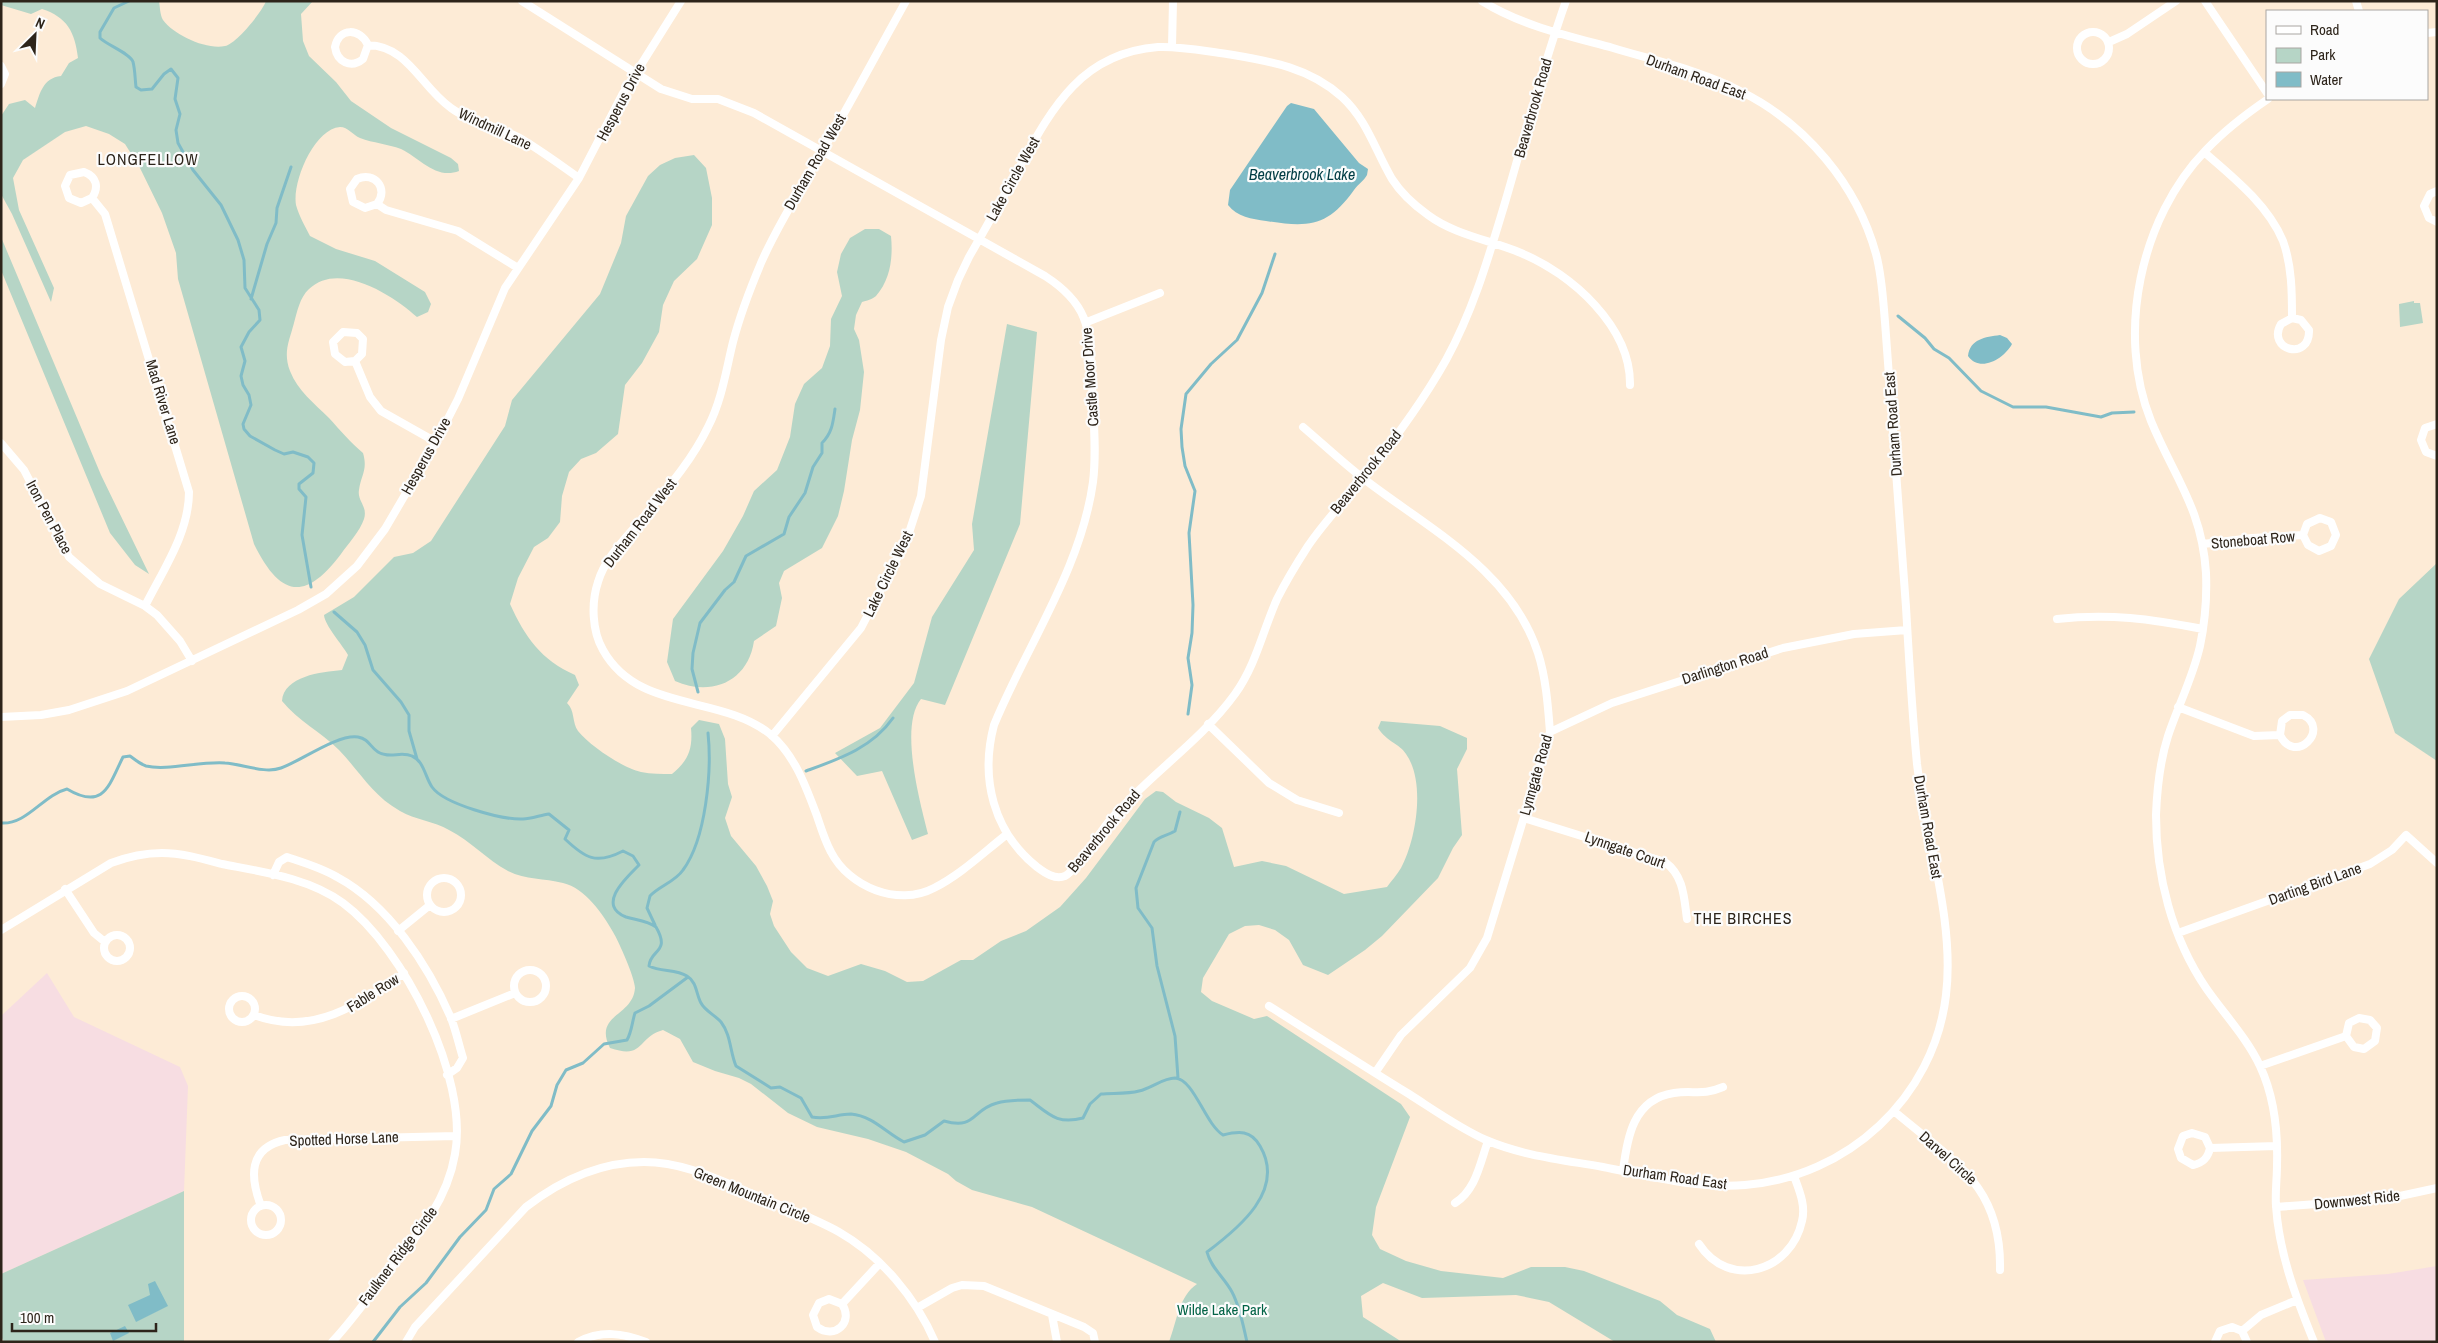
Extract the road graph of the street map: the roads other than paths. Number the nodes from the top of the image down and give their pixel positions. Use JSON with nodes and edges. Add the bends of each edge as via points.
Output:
{"nodes":[{"id":1,"x":522,"y":1,"type":"edge"},
{"id":2,"x":681,"y":1,"type":"edge"},
{"id":3,"x":906,"y":1,"type":"edge"},
{"id":4,"x":1173,"y":1,"type":"edge"},
{"id":5,"x":1482,"y":1,"type":"edge"},
{"id":6,"x":1566,"y":1,"type":"edge"},
{"id":7,"x":2176,"y":1,"type":"edge"},
{"id":8,"x":2205,"y":1,"type":"edge"},
{"id":9,"x":1555,"y":32,"type":"junction"},
{"id":10,"x":2109,"y":42,"type":"junction"},
{"id":11,"x":368,"y":45,"type":"junction"},
{"id":12,"x":1172,"y":47,"type":"junction"},
{"id":13,"x":1,"y":66,"type":"edge"},
{"id":14,"x":635,"y":73,"type":"junction"},
{"id":15,"x":1,"y":84,"type":"edge"},
{"id":16,"x":2266,"y":92,"type":"edge"},
{"id":17,"x":2267,"y":100,"type":"edge"},
{"id":18,"x":822,"y":152,"type":"junction"},
{"id":19,"x":2204,"y":152,"type":"junction"},
{"id":20,"x":578,"y":178,"type":"junction"},
{"id":21,"x":2437,"y":191,"type":"edge"},
{"id":22,"x":92,"y":198,"type":"junction"},
{"id":23,"x":377,"y":204,"type":"junction"},
{"id":24,"x":2437,"y":222,"type":"edge"},
{"id":25,"x":979,"y":239,"type":"junction"},
{"id":26,"x":1493,"y":243,"type":"junction"},
{"id":27,"x":518,"y":268,"type":"junction"},
{"id":28,"x":1160,"y":293,"type":"dead end"},
{"id":29,"x":2292,"y":318,"type":"junction"},
{"id":30,"x":1087,"y":322,"type":"junction"},
{"id":31,"x":355,"y":361,"type":"junction"},
{"id":32,"x":1630,"y":385,"type":"dead end"},
{"id":33,"x":2437,"y":424,"type":"edge"},
{"id":34,"x":1303,"y":427,"type":"dead end"},
{"id":35,"x":436,"y":442,"type":"junction"},
{"id":36,"x":1,"y":443,"type":"edge"},
{"id":37,"x":2437,"y":456,"type":"edge"},
{"id":38,"x":1363,"y":478,"type":"junction"},
{"id":39,"x":2303,"y":535,"type":"junction"},
{"id":40,"x":2203,"y":544,"type":"junction"},
{"id":41,"x":145,"y":606,"type":"junction"},
{"id":42,"x":2056,"y":619,"type":"dead end"},
{"id":43,"x":2203,"y":629,"type":"junction"},
{"id":44,"x":1907,"y":630,"type":"junction"},
{"id":45,"x":192,"y":661,"type":"junction"},
{"id":46,"x":2178,"y":707,"type":"junction"},
{"id":47,"x":1,"y":717,"type":"edge"},
{"id":48,"x":1208,"y":724,"type":"junction"},
{"id":49,"x":1550,"y":732,"type":"junction"},
{"id":50,"x":2280,"y":735,"type":"junction"},
{"id":51,"x":772,"y":736,"type":"junction"},
{"id":52,"x":1339,"y":813,"type":"dead end"},
{"id":53,"x":1524,"y":818,"type":"junction"},
{"id":54,"x":1006,"y":835,"type":"junction"},
{"id":55,"x":2437,"y":863,"type":"edge"},
{"id":56,"x":273,"y":875,"type":"junction"},
{"id":57,"x":1058,"y":877,"type":"joint"},
{"id":58,"x":65,"y":889,"type":"junction"},
{"id":59,"x":430,"y":905,"type":"junction"},
{"id":60,"x":1687,"y":919,"type":"dead end"},
{"id":61,"x":1,"y":930,"type":"edge"},
{"id":62,"x":398,"y":931,"type":"junction"},
{"id":63,"x":2178,"y":933,"type":"junction"},
{"id":64,"x":106,"y":942,"type":"dead end"},
{"id":65,"x":404,"y":973,"type":"junction"},
{"id":66,"x":515,"y":993,"type":"junction"},
{"id":67,"x":1269,"y":1006,"type":"dead end"},
{"id":68,"x":254,"y":1015,"type":"dead end"},
{"id":69,"x":451,"y":1019,"type":"junction"},
{"id":70,"x":2346,"y":1036,"type":"junction"},
{"id":71,"x":2260,"y":1066,"type":"junction"},
{"id":72,"x":1375,"y":1073,"type":"junction"},
{"id":73,"x":447,"y":1075,"type":"junction"},
{"id":74,"x":1723,"y":1087,"type":"dead end"},
{"id":75,"x":1895,"y":1112,"type":"junction"},
{"id":76,"x":456,"y":1136,"type":"junction"},
{"id":77,"x":1488,"y":1141,"type":"junction"},
{"id":78,"x":2277,"y":1146,"type":"junction"},
{"id":79,"x":2210,"y":1148,"type":"junction"},
{"id":80,"x":1623,"y":1171,"type":"junction"},
{"id":81,"x":1794,"y":1176,"type":"junction"},
{"id":82,"x":2437,"y":1188,"type":"edge"},
{"id":83,"x":1455,"y":1204,"type":"dead end"},
{"id":84,"x":261,"y":1206,"type":"junction"},
{"id":85,"x":2276,"y":1207,"type":"junction"},
{"id":86,"x":1699,"y":1244,"type":"dead end"},
{"id":87,"x":880,"y":1263,"type":"junction"},
{"id":88,"x":2000,"y":1270,"type":"dead end"},
{"id":89,"x":2297,"y":1300,"type":"junction"},
{"id":90,"x":842,"y":1304,"type":"junction"},
{"id":91,"x":917,"y":1308,"type":"junction"},
{"id":92,"x":1052,"y":1315,"type":"junction"},
{"id":93,"x":2242,"y":1331,"type":"junction"},
{"id":94,"x":332,"y":1342,"type":"edge"},
{"id":95,"x":406,"y":1342,"type":"edge"},
{"id":96,"x":578,"y":1342,"type":"edge"},
{"id":97,"x":646,"y":1342,"type":"edge"},
{"id":98,"x":935,"y":1342,"type":"edge"},
{"id":99,"x":1057,"y":1342,"type":"edge"},
{"id":100,"x":1095,"y":1342,"type":"edge"},
{"id":101,"x":2216,"y":1342,"type":"edge"},
{"id":102,"x":2246,"y":1342,"type":"edge"},
{"id":103,"x":2314,"y":1342,"type":"edge"}],
"edges":[{"from":1,"to":14,"type":"street","name":"Castle Moor Drive"},
{"from":2,"to":14,"type":"street","name":"Hesperus Drive"},
{"from":3,"to":18,"type":"street","name":"Durham Road West"},
{"from":4,"to":12,"type":"street"},
{"from":5,"to":9,"type":"street","via":[[1512,18]]},
{"from":6,"to":9,"type":"street","name":"Beaverbrook Road"},
{"from":7,"to":10,"type":"street","via":[[2128,34]]},
{"from":8,"to":16,"type":"street"},
{"from":9,"to":26,"type":"street","name":"Beaverbrook Road"},
{"from":9,"to":44,"type":"street","name":"Durham Road East","via":[[1689,71],[1742,91],[1802,134],[1847,189],[1876,254],[1881,286]]},
{"from":10,"to":10,"type":"street","via":[[2101,33],[2090,32],[2079,41],[2078,52],[2086,62],[2098,63],[2107,56]]},
{"from":11,"to":11,"type":"street","name":"Windmill Lane","via":[[360,34],[350,32],[340,36],[335,47],[340,59],[353,64],[363,59]]},
{"from":11,"to":20,"type":"street","name":"Windmill Lane","via":[[386,48],[400,56],[443,102],[458,113],[517,137]]},
{"from":12,"to":25,"type":"street","name":"Lake Circle West","via":[[1120,56],[1071,87],[1047,118]]},
{"from":12,"to":26,"type":"street","name":"Lake Circle West","via":[[1281,64],[1317,78],[1343,98],[1364,122],[1393,180],[1417,206],[1444,225]]},
{"from":13,"to":15,"type":"street","via":[[5,74]]},
{"from":14,"to":18,"type":"street","name":"Castle Moor Drive","via":[[677,96],[718,99],[734,104]]},
{"from":14,"to":20,"type":"street","name":"Hesperus Drive"},
{"from":17,"to":19,"type":"street"},
{"from":18,"to":25,"type":"street","name":"Castle Moor Drive"},
{"from":18,"to":51,"type":"street","name":"Durham Road West","via":[[782,219],[760,264],[740,317],[722,392],[709,425],[672,484],[608,561],[595,596],[598,638],[612,663],[624,676],[652,693],[735,717]]},
{"from":19,"to":29,"type":"street","via":[[2248,192],[2275,226],[2283,242],[2290,274]]},
{"from":19,"to":40,"type":"street","via":[[2173,194],[2152,239],[2139,284],[2136,328],[2141,383],[2148,412],[2191,502]]},
{"from":20,"to":27,"type":"street","name":"Hesperus Drive"},
{"from":21,"to":24,"type":"street","via":[[2430,194],[2424,206],[2429,218]]},
{"from":22,"to":22,"type":"street","via":[[96,191],[94,178],[84,172],[70,175],[65,186],[69,198],[81,203]]},
{"from":22,"to":41,"type":"street","name":"Mad River Lane","via":[[106,214],[188,492],[184,526]]},
{"from":23,"to":23,"type":"street","via":[[381,199],[381,185],[368,176],[357,179],[350,189],[352,202],[365,208]]},
{"from":23,"to":27,"type":"street","via":[[396,214],[458,231]]},
{"from":25,"to":30,"type":"street","name":"Castle Moor Drive","via":[[1056,283]]},
{"from":25,"to":51,"type":"street","name":"Lake Circle West","via":[[948,307],[921,496],[907,539],[861,628]]},
{"from":26,"to":32,"type":"street","name":"Lake Circle West","via":[[1542,264],[1592,303],[1622,344],[1630,370]]},
{"from":26,"to":38,"type":"street","name":"Beaverbrook Road","via":[[1472,304],[1446,360],[1407,421]]},
{"from":27,"to":35,"type":"street","name":"Hesperus Drive","via":[[494,310],[458,399]]},
{"from":28,"to":30,"type":"street"},
{"from":29,"to":29,"type":"street","via":[[2301,320],[2309,330],[2304,345],[2295,350],[2280,343],[2278,333],[2281,324]]},
{"from":30,"to":54,"type":"street","name":"Castle Moor Drive","via":[[1095,454],[1088,505],[1070,560],[1004,700],[989,745],[990,786]]},
{"from":31,"to":31,"type":"street","via":[[362,354],[363,340],[357,333],[343,332],[333,342],[334,354],[345,362]]},
{"from":31,"to":35,"type":"street","via":[[370,396],[381,411]]},
{"from":33,"to":37,"type":"street","via":[[2426,428],[2421,440],[2426,452]]},
{"from":34,"to":38,"type":"street","name":"Lynngate Road"},
{"from":35,"to":45,"type":"street","name":"Hesperus Drive","via":[[376,543],[326,594],[290,615]]},
{"from":36,"to":41,"type":"street","name":"Iron Pen Place","via":[[24,470],[69,557],[100,584]]},
{"from":38,"to":48,"type":"street","name":"Beaverbrook Road","via":[[1292,570],[1246,676],[1224,708]]},
{"from":38,"to":49,"type":"street","name":"Lynngate Road","via":[[1481,566],[1514,606],[1538,653],[1548,701]]},
{"from":39,"to":39,"type":"street","name":"Stoneboat Row","via":[[2307,524],[2320,518],[2331,522],[2336,534],[2331,546],[2319,550],[2308,546]]},
{"from":39,"to":40,"type":"street","name":"Stoneboat Row"},
{"from":40,"to":43,"type":"street","via":[[2206,587]]},
{"from":41,"to":45,"type":"street","name":"Iron Pen Place","via":[[180,641]]},
{"from":42,"to":43,"type":"street","via":[[2131,616]]},
{"from":43,"to":46,"type":"street","via":[[2200,648]]},
{"from":44,"to":49,"type":"street","name":"Darlington Road","via":[[1854,634],[1784,648],[1612,703]]},
{"from":44,"to":75,"type":"street","name":"Durham Road East","via":[[1917,762],[1944,917],[1948,974],[1946,998],[1934,1044],[1924,1067]]},
{"from":45,"to":47,"type":"street","name":"Hesperus Drive","via":[[97,702],[41,715]]},
{"from":46,"to":50,"type":"street","via":[[2254,736]]},
{"from":46,"to":63,"type":"street","via":[[2161,760],[2156,812],[2159,863]]},
{"from":48,"to":52,"type":"street","via":[[1269,783],[1297,800]]},
{"from":48,"to":57,"type":"street","name":"Beaverbrook Road","via":[[1124,804],[1074,870],[1067,876]]},
{"from":49,"to":53,"type":"street","name":"Lynngate Road"},
{"from":50,"to":50,"type":"street","via":[[2287,744],[2302,746],[2312,737],[2312,725],[2301,714],[2290,715],[2282,721]]},
{"from":51,"to":54,"type":"street","name":"Durham Road West","via":[[804,780],[831,852],[850,876],[878,891],[893,895],[924,893]]},
{"from":53,"to":60,"type":"street","name":"Lynngate Court","via":[[1665,862],[1672,867],[1682,886]]},
{"from":53,"to":72,"type":"street","name":"Lynngate Road","via":[[1496,915],[1479,954],[1459,981],[1401,1035]]},
{"from":54,"to":57,"type":"street","name":"Castle Moor Drive","via":[[1032,863]]},
{"from":55,"to":63,"type":"street","name":"Darting Bird Lane","via":[[2406,836],[2370,864]]},
{"from":56,"to":58,"type":"street","name":"Faulkner Ridge Circle","via":[[188,856],[146,854],[110,863]]},
{"from":56,"to":62,"type":"street","via":[[279,862],[288,858],[323,870],[353,886]]},
{"from":56,"to":65,"type":"street","name":"Faulkner Ridge Circle","via":[[317,888],[342,903],[368,925]]},
{"from":58,"to":61,"type":"street","name":"Faulkner Ridge Circle"},
{"from":58,"to":64,"type":"street","via":[[94,933]]},
{"from":59,"to":59,"type":"street","via":[[437,910],[451,910],[460,900],[459,888],[449,880],[436,880],[428,890]]},
{"from":59,"to":62,"type":"street"},
{"from":62,"to":69,"type":"street","via":[[420,962]]},
{"from":63,"to":71,"type":"street","via":[[2205,986]]},
{"from":65,"to":68,"type":"street","name":"Fable Row","via":[[366,999],[334,1015],[295,1021]]},
{"from":65,"to":73,"type":"street","name":"Faulkner Ridge Circle","via":[[432,1027]]},
{"from":66,"to":66,"type":"street","via":[[520,999],[534,1002],[541,998],[547,987],[544,977],[533,969],[520,973],[513,984]]},
{"from":66,"to":69,"type":"street"},
{"from":67,"to":72,"type":"street","name":"Durham Road East"},
{"from":69,"to":73,"type":"street","via":[[463,1058],[458,1068]]},
{"from":70,"to":70,"type":"street","via":[[2349,1023],[2359,1018],[2370,1020],[2376,1028],[2375,1041],[2364,1049],[2354,1047]]},
{"from":70,"to":71,"type":"street"},
{"from":71,"to":78,"type":"street","via":[[2272,1105]]},
{"from":72,"to":77,"type":"street","name":"Durham Road East"},
{"from":73,"to":76,"type":"street","name":"Faulkner Ridge Circle","via":[[456,1114]]},
{"from":74,"to":80,"type":"street","via":[[1709,1093],[1673,1093],[1651,1102],[1630,1129]]},
{"from":75,"to":81,"type":"street","name":"Durham Road East","via":[[1844,1154]]},
{"from":75,"to":88,"type":"street","name":"Darvel Circle","via":[[1962,1168],[1981,1189],[1998,1229]]},
{"from":76,"to":84,"type":"street","name":"Spotted Horse Lane","via":[[275,1142],[262,1152],[253,1170],[255,1192]]},
{"from":76,"to":94,"type":"street","name":"Faulkner Ridge Circle","via":[[456,1153],[447,1184],[430,1218]]},
{"from":77,"to":80,"type":"street","name":"Durham Road East","via":[[1526,1153]]},
{"from":77,"to":83,"type":"street","via":[[1474,1183]]},
{"from":78,"to":79,"type":"street"},
{"from":78,"to":85,"type":"street"},
{"from":79,"to":79,"type":"street","via":[[2205,1137],[2192,1133],[2183,1136],[2178,1149],[2181,1158],[2193,1164],[2203,1162]]},
{"from":80,"to":81,"type":"street","name":"Durham Road East","via":[[1720,1185],[1742,1185]]},
{"from":81,"to":86,"type":"street","via":[[1802,1199],[1802,1220],[1794,1242],[1772,1265],[1750,1270],[1728,1268],[1710,1259]]},
{"from":82,"to":85,"type":"street","name":"Downwest Ride","via":[[2386,1199]]},
{"from":84,"to":84,"type":"street","via":[[252,1214],[251,1221],[256,1232],[268,1235],[279,1229],[281,1216],[273,1206]]},
{"from":85,"to":89,"type":"street","via":[[2283,1253]]},
{"from":87,"to":90,"type":"street"},
{"from":87,"to":91,"type":"street","name":"Green Mountain Circle"},
{"from":87,"to":95,"type":"street","name":"Green Mountain Circle","via":[[839,1232],[700,1171],[662,1163],[605,1166],[569,1179],[526,1207],[421,1321]]},
{"from":89,"to":93,"type":"street","via":[[2261,1315]]},
{"from":89,"to":103,"type":"street"},
{"from":90,"to":90,"type":"street","via":[[830,1299],[818,1303],[813,1315],[817,1327],[829,1332],[839,1330],[846,1319]]},
{"from":91,"to":92,"type":"street","via":[[952,1288],[984,1286]]},
{"from":91,"to":98,"type":"street","name":"Green Mountain Circle"},
{"from":92,"to":99,"type":"street"},
{"from":92,"to":100,"type":"street","via":[[1062,1316],[1089,1329]]},
{"from":93,"to":101,"type":"street","via":[[2226,1328],[2220,1331]]},
{"from":93,"to":102,"type":"street"},
{"from":96,"to":97,"type":"street","via":[[591,1336],[618,1333]]}]}
